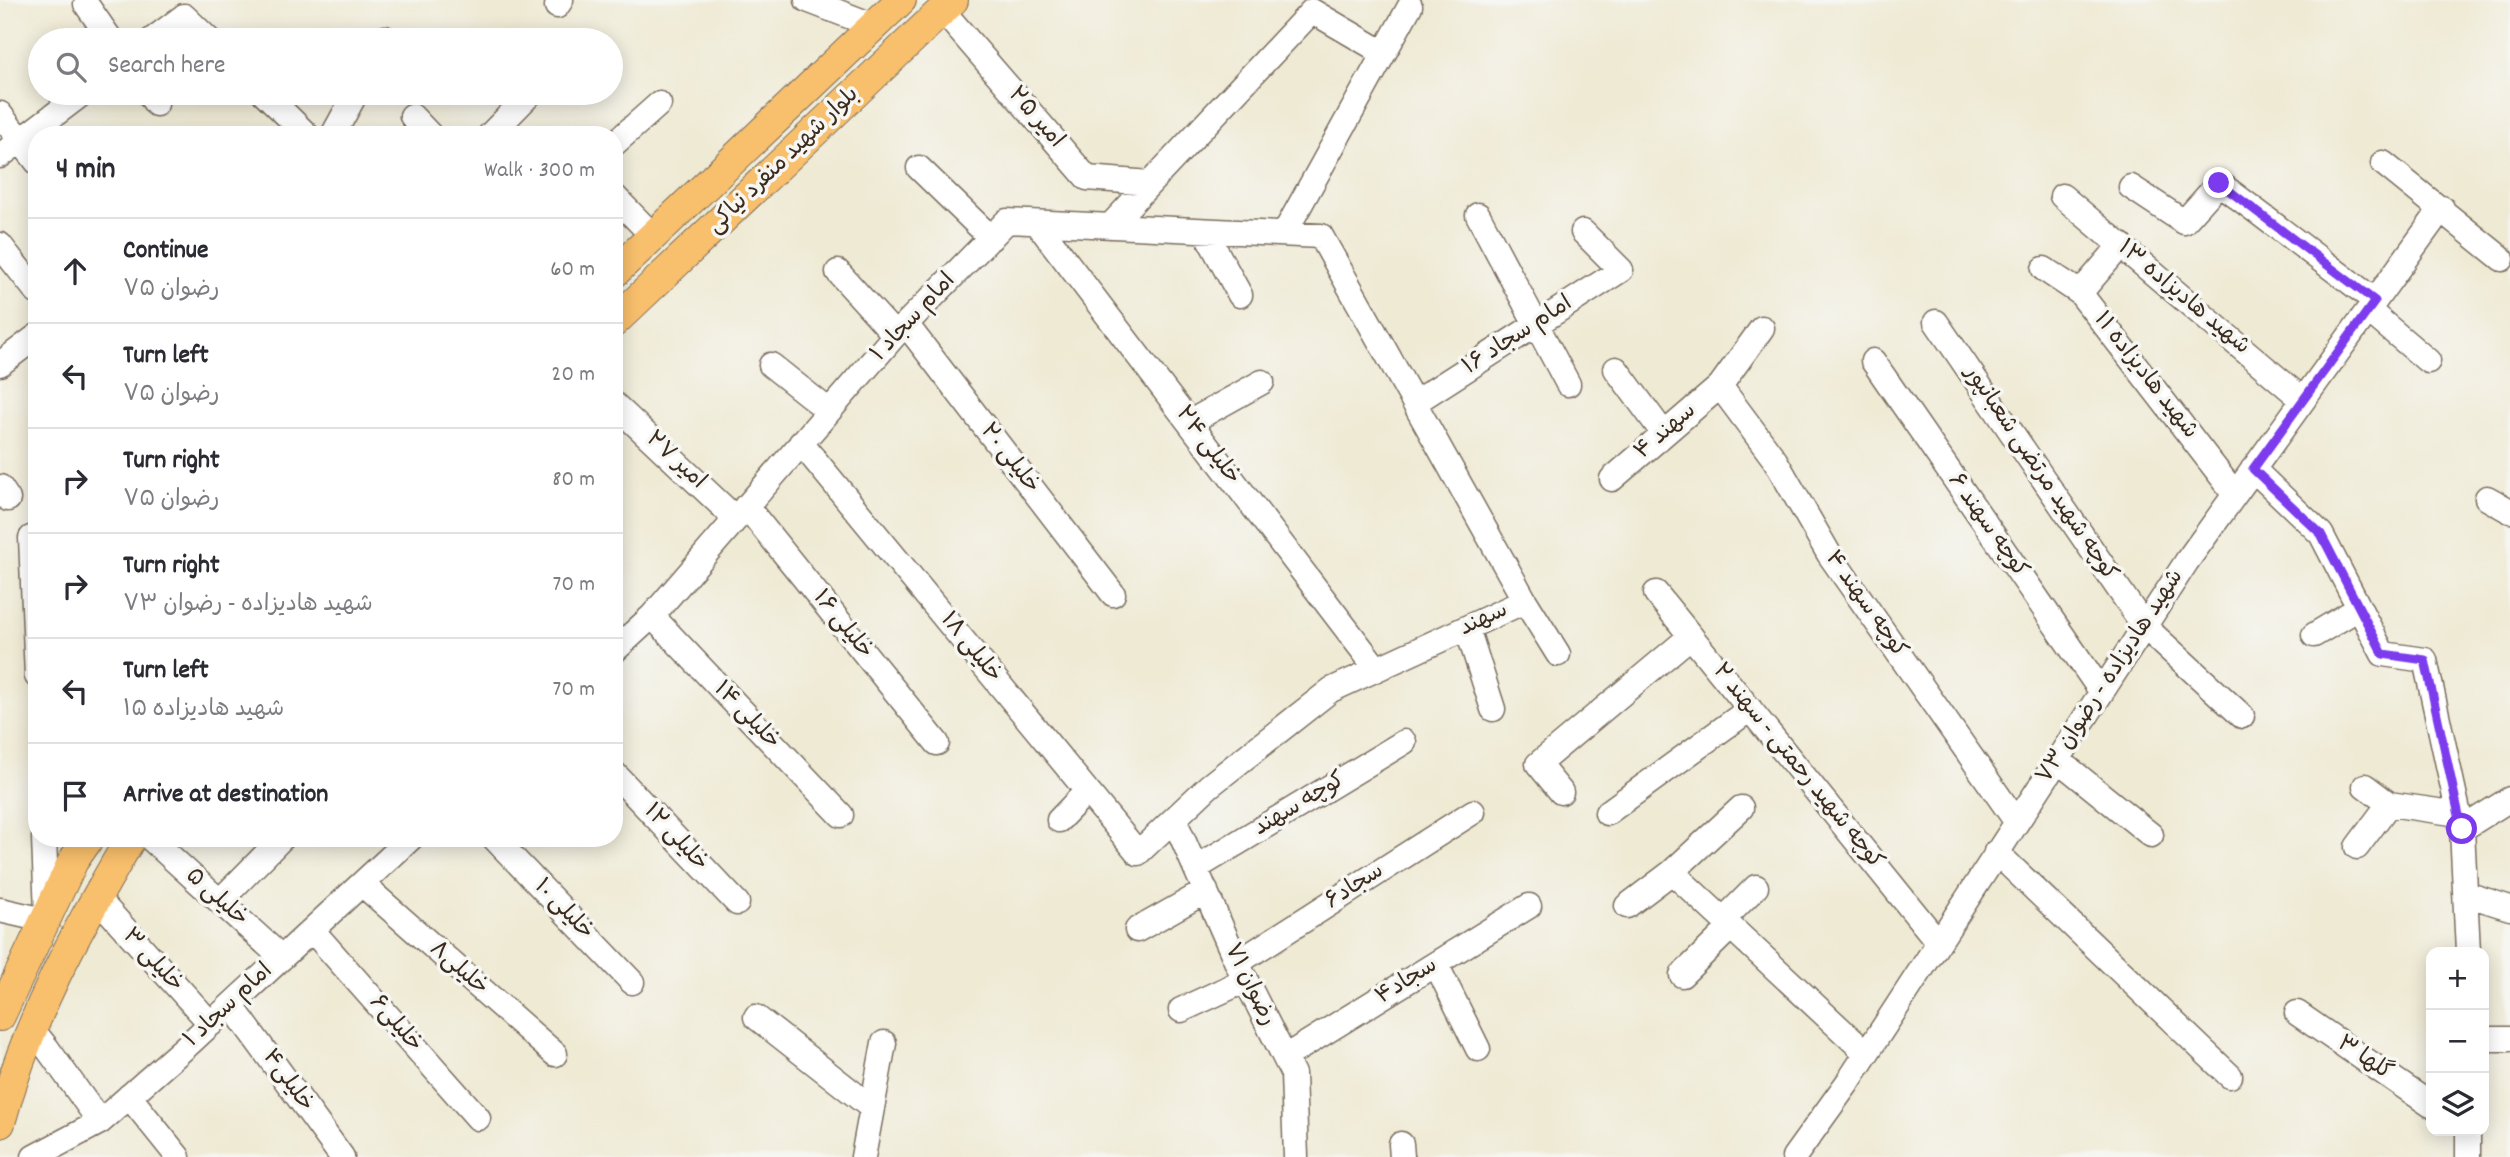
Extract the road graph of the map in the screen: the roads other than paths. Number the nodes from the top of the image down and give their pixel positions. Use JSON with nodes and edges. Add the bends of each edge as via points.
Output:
{"nodes":[{"id":1,"x":807,"y":0,"type":"edge"},
{"id":2,"x":901,"y":0,"type":"edge"},
{"id":3,"x":943,"y":3,"type":"edge"},
{"id":4,"x":86,"y":4,"type":"dead end"},
{"id":5,"x":1410,"y":6,"type":"dead end"},
{"id":6,"x":182,"y":8,"type":"edge"},
{"id":7,"x":872,"y":25,"type":"junction"},
{"id":8,"x":103,"y":28,"type":"edge"},
{"id":9,"x":163,"y":28,"type":"edge"},
{"id":10,"x":199,"y":28,"type":"edge"},
{"id":11,"x":1384,"y":53,"type":"junction"},
{"id":12,"x":659,"y":104,"type":"dead end"},
{"id":13,"x":67,"y":105,"type":"edge"},
{"id":14,"x":276,"y":105,"type":"edge"},
{"id":15,"x":349,"y":105,"type":"edge"},
{"id":16,"x":510,"y":105,"type":"edge"},
{"id":17,"x":0,"y":114,"type":"edge"},
{"id":18,"x":412,"y":116,"type":"dead end"},
{"id":19,"x":39,"y":126,"type":"edge"},
{"id":20,"x":298,"y":126,"type":"edge"},
{"id":21,"x":338,"y":126,"type":"edge"},
{"id":22,"x":421,"y":126,"type":"edge"},
{"id":23,"x":496,"y":126,"type":"edge"},
{"id":24,"x":28,"y":134,"type":"edge"},
{"id":25,"x":623,"y":136,"type":"edge"},
{"id":26,"x":20,"y":140,"type":"junction"},
{"id":27,"x":28,"y":150,"type":"edge"},
{"id":28,"x":0,"y":156,"type":"edge"},
{"id":29,"x":2383,"y":163,"type":"dead end"},
{"id":30,"x":919,"y":168,"type":"dead end"},
{"id":31,"x":1150,"y":183,"type":"junction"},
{"id":32,"x":2131,"y":187,"type":"dead end"},
{"id":33,"x":2062,"y":196,"type":"dead end"},
{"id":34,"x":623,"y":204,"type":"edge"},
{"id":35,"x":2442,"y":208,"type":"junction"},
{"id":36,"x":1478,"y":215,"type":"dead end"},
{"id":37,"x":1037,"y":223,"type":"junction"},
{"id":38,"x":1110,"y":226,"type":"junction"},
{"id":39,"x":1205,"y":230,"type":"junction"},
{"id":40,"x":1583,"y":232,"type":"dead end"},
{"id":41,"x":1284,"y":234,"type":"junction"},
{"id":42,"x":653,"y":236,"type":"junction"},
{"id":43,"x":1321,"y":236,"type":"joint"},
{"id":44,"x":991,"y":237,"type":"junction"},
{"id":45,"x":0,"y":245,"type":"edge"},
{"id":46,"x":2121,"y":245,"type":"junction"},
{"id":47,"x":2502,"y":259,"type":"dead end"},
{"id":48,"x":623,"y":264,"type":"edge"},
{"id":49,"x":2044,"y":269,"type":"dead end"},
{"id":50,"x":838,"y":272,"type":"dead end"},
{"id":51,"x":28,"y":281,"type":"edge"},
{"id":52,"x":2080,"y":293,"type":"junction"},
{"id":53,"x":1240,"y":296,"type":"dead end"},
{"id":54,"x":2372,"y":306,"type":"junction"},
{"id":55,"x":623,"y":313,"type":"edge"},
{"id":56,"x":1936,"y":322,"type":"dead end"},
{"id":57,"x":1536,"y":324,"type":"junction"},
{"id":58,"x":1762,"y":328,"type":"dead end"},
{"id":59,"x":900,"y":329,"type":"junction"},
{"id":60,"x":28,"y":343,"type":"edge"},
{"id":61,"x":1873,"y":361,"type":"dead end"},
{"id":62,"x":2428,"y":361,"type":"dead end"},
{"id":63,"x":0,"y":364,"type":"edge"},
{"id":64,"x":771,"y":365,"type":"dead end"},
{"id":65,"x":1616,"y":369,"type":"dead end"},
{"id":66,"x":1262,"y":382,"type":"dead end"},
{"id":67,"x":1568,"y":384,"type":"dead end"},
{"id":68,"x":1720,"y":386,"type":"junction"},
{"id":69,"x":2303,"y":400,"type":"junction"},
{"id":70,"x":1414,"y":403,"type":"junction"},
{"id":71,"x":830,"y":411,"type":"junction"},
{"id":72,"x":623,"y":412,"type":"edge"},
{"id":73,"x":1190,"y":422,"type":"junction"},
{"id":74,"x":1664,"y":434,"type":"junction"},
{"id":75,"x":802,"y":443,"type":"junction"},
{"id":76,"x":2253,"y":469,"type":"junction"},
{"id":77,"x":1612,"y":479,"type":"dead end"},
{"id":78,"x":2235,"y":494,"type":"junction"},
{"id":79,"x":2487,"y":498,"type":"dead end"},
{"id":80,"x":2510,"y":510,"type":"edge"},
{"id":81,"x":741,"y":512,"type":"junction"},
{"id":82,"x":1113,"y":593,"type":"dead end"},
{"id":83,"x":1656,"y":593,"type":"dead end"},
{"id":84,"x":1525,"y":601,"type":"junction"},
{"id":85,"x":2359,"y":608,"type":"junction"},
{"id":86,"x":652,"y":616,"type":"junction"},
{"id":87,"x":2144,"y":626,"type":"junction"},
{"id":88,"x":1466,"y":628,"type":"junction"},
{"id":89,"x":2314,"y":635,"type":"dead end"},
{"id":90,"x":623,"y":636,"type":"edge"},
{"id":91,"x":1691,"y":636,"type":"junction"},
{"id":92,"x":1558,"y":654,"type":"dead end"},
{"id":93,"x":1377,"y":669,"type":"junction"},
{"id":94,"x":2101,"y":691,"type":"junction"},
{"id":95,"x":1493,"y":709,"type":"dead end"},
{"id":96,"x":1750,"y":709,"type":"junction"},
{"id":97,"x":2242,"y":716,"type":"dead end"},
{"id":98,"x":1404,"y":742,"type":"dead end"},
{"id":99,"x":937,"y":743,"type":"dead end"},
{"id":100,"x":2057,"y":759,"type":"junction"},
{"id":101,"x":623,"y":783,"type":"edge"},
{"id":102,"x":2365,"y":786,"type":"dead end"},
{"id":103,"x":1087,"y":791,"type":"junction"},
{"id":104,"x":1561,"y":792,"type":"dead end"},
{"id":105,"x":2510,"y":799,"type":"edge"},
{"id":106,"x":2389,"y":804,"type":"junction"},
{"id":107,"x":1741,"y":808,"type":"dead end"},
{"id":108,"x":1473,"y":812,"type":"dead end"},
{"id":109,"x":1607,"y":813,"type":"dead end"},
{"id":110,"x":841,"y":815,"type":"dead end"},
{"id":111,"x":1174,"y":819,"type":"junction"},
{"id":112,"x":1059,"y":820,"type":"dead end"},
{"id":113,"x":2017,"y":821,"type":"junction"},
{"id":114,"x":2461,"y":822,"type":"junction"},
{"id":115,"x":2151,"y":835,"type":"dead end"},
{"id":116,"x":44,"y":847,"type":"edge"},
{"id":117,"x":83,"y":847,"type":"edge"},
{"id":118,"x":126,"y":847,"type":"edge"},
{"id":119,"x":160,"y":847,"type":"edge"},
{"id":120,"x":273,"y":847,"type":"edge"},
{"id":121,"x":401,"y":847,"type":"edge"},
{"id":122,"x":503,"y":847,"type":"edge"},
{"id":123,"x":2357,"y":847,"type":"dead end"},
{"id":124,"x":1996,"y":852,"type":"junction"},
{"id":125,"x":1138,"y":853,"type":"joint"},
{"id":126,"x":1672,"y":872,"type":"junction"},
{"id":127,"x":1201,"y":880,"type":"junction"},
{"id":128,"x":362,"y":884,"type":"junction"},
{"id":129,"x":1756,"y":887,"type":"dead end"},
{"id":130,"x":2466,"y":894,"type":"junction"},
{"id":131,"x":96,"y":897,"type":"junction"},
{"id":132,"x":220,"y":901,"type":"junction"},
{"id":133,"x":737,"y":903,"type":"dead end"},
{"id":134,"x":1529,"y":906,"type":"dead end"},
{"id":135,"x":1627,"y":906,"type":"dead end"},
{"id":136,"x":2510,"y":908,"type":"edge"},
{"id":137,"x":0,"y":910,"type":"edge"},
{"id":138,"x":46,"y":918,"type":"junction"},
{"id":139,"x":1727,"y":923,"type":"junction"},
{"id":140,"x":313,"y":930,"type":"junction"},
{"id":141,"x":1137,"y":930,"type":"dead end"},
{"id":142,"x":1938,"y":942,"type":"junction"},
{"id":143,"x":2468,"y":947,"type":"edge"},
{"id":144,"x":282,"y":958,"type":"junction"},
{"id":145,"x":1436,"y":964,"type":"junction"},
{"id":146,"x":1241,"y":971,"type":"junction"},
{"id":147,"x":1682,"y":975,"type":"dead end"},
{"id":148,"x":632,"y":982,"type":"dead end"},
{"id":149,"x":231,"y":1005,"type":"junction"},
{"id":150,"x":1181,"y":1010,"type":"dead end"},
{"id":151,"x":2297,"y":1013,"type":"dead end"},
{"id":152,"x":0,"y":1016,"type":"edge"},
{"id":153,"x":755,"y":1017,"type":"dead end"},
{"id":154,"x":211,"y":1024,"type":"junction"},
{"id":155,"x":31,"y":1028,"type":"junction"},
{"id":156,"x":2510,"y":1039,"type":"edge"},
{"id":157,"x":2489,"y":1040,"type":"edge"},
{"id":158,"x":884,"y":1043,"type":"dead end"},
{"id":159,"x":1478,"y":1049,"type":"dead end"},
{"id":160,"x":1866,"y":1053,"type":"junction"},
{"id":161,"x":555,"y":1054,"type":"dead end"},
{"id":162,"x":1285,"y":1058,"type":"junction"},
{"id":163,"x":2230,"y":1076,"type":"dead end"},
{"id":164,"x":129,"y":1096,"type":"junction"},
{"id":165,"x":2426,"y":1102,"type":"edge"},
{"id":166,"x":872,"y":1108,"type":"junction"},
{"id":167,"x":478,"y":1118,"type":"dead end"},
{"id":168,"x":100,"y":1122,"type":"junction"},
{"id":169,"x":0,"y":1123,"type":"edge"},
{"id":170,"x":2468,"y":1136,"type":"edge"},
{"id":171,"x":34,"y":1157,"type":"edge"},
{"id":172,"x":177,"y":1157,"type":"edge"},
{"id":173,"x":342,"y":1157,"type":"edge"},
{"id":174,"x":863,"y":1157,"type":"edge"},
{"id":175,"x":1296,"y":1157,"type":"edge"},
{"id":176,"x":1794,"y":1157,"type":"edge"},
{"id":177,"x":2468,"y":1157,"type":"edge"}],
"edges":[{"from":1,"to":7,"type":"street"},
{"from":2,"to":7,"type":"main road","name":"بلوار شهید منفرد نیاکی"},
{"from":3,"to":31,"type":"street","name":"امیر ۲۵","via":[[1087,178]]},
{"from":3,"to":55,"type":"main road","name":"بلوار شهید منفرد نیاکی"},
{"from":4,"to":8,"type":"street"},
{"from":5,"to":11,"type":"street"},
{"from":6,"to":9,"type":"street"},
{"from":6,"to":10,"type":"street"},
{"from":7,"to":42,"type":"main road","name":"بلوار شهید منفرد نیاکی"},
{"from":11,"to":31,"type":"street","via":[[1312,11]]},
{"from":11,"to":41,"type":"street"},
{"from":12,"to":25,"type":"street"},
{"from":13,"to":19,"type":"street"},
{"from":14,"to":20,"type":"street"},
{"from":15,"to":21,"type":"street"},
{"from":16,"to":23,"type":"street"},
{"from":17,"to":26,"type":"street"},
{"from":18,"to":22,"type":"street"},
{"from":24,"to":26,"type":"street"},
{"from":26,"to":27,"type":"street"},
{"from":26,"to":28,"type":"street"},
{"from":29,"to":35,"type":"street"},
{"from":30,"to":44,"type":"street"},
{"from":31,"to":38,"type":"street"},
{"from":32,"to":54,"type":"street","via":[[2184,222],[2219,183]]},
{"from":33,"to":46,"type":"street","name":"شهید هادیزاده ۱۳"},
{"from":34,"to":42,"type":"street"},
{"from":35,"to":47,"type":"street"},
{"from":35,"to":54,"type":"street","name":"شهید هادیزاده - رضوان ۷۳"},
{"from":36,"to":57,"type":"street"},
{"from":37,"to":38,"type":"street","name":"امام سجاد ۱"},
{"from":37,"to":44,"type":"street","name":"امام سجاد ۱","via":[[1007,221]]},
{"from":37,"to":73,"type":"street","name":"خلیلی ۲۴"},
{"from":38,"to":39,"type":"street","name":"امام سجاد ۱"},
{"from":39,"to":41,"type":"street","name":"امام سجاد ۱"},
{"from":39,"to":53,"type":"street"},
{"from":40,"to":57,"type":"street","name":"امام سجاد ۱۶","via":[[1621,270]]},
{"from":41,"to":43,"type":"street","name":"امام سجاد ۱"},
{"from":42,"to":48,"type":"main road","name":"بلوار شهید منفرد نیاکی"},
{"from":43,"to":70,"type":"street","name":"سهند"},
{"from":44,"to":59,"type":"street","name":"امام سجاد ۱"},
{"from":45,"to":51,"type":"street"},
{"from":46,"to":52,"type":"street"},
{"from":46,"to":69,"type":"street","name":"شهید هادیزاده ۱۳"},
{"from":49,"to":52,"type":"street","name":"شهید هادیزاده ۱۱"},
{"from":50,"to":59,"type":"street","name":"خلیلی ۲۰"},
{"from":52,"to":78,"type":"street","name":"شهید هادیزاده ۱۱"},
{"from":54,"to":62,"type":"street"},
{"from":54,"to":69,"type":"street","name":"شهید هادیزاده - رضوان ۷۳"},
{"from":56,"to":87,"type":"street","name":"کوچه شهید مرتضی شعبانپور"},
{"from":57,"to":67,"type":"street"},
{"from":57,"to":70,"type":"street","name":"امام سجاد ۱۶"},
{"from":58,"to":68,"type":"street","name":"سهند ۴"},
{"from":59,"to":71,"type":"street","name":"امام سجاد ۱"},
{"from":59,"to":82,"type":"street","name":"خلیلی ۲۰"},
{"from":60,"to":63,"type":"street"},
{"from":61,"to":94,"type":"street","name":"کوچه سهند ۶"},
{"from":64,"to":71,"type":"street"},
{"from":65,"to":74,"type":"street"},
{"from":66,"to":73,"type":"street"},
{"from":68,"to":74,"type":"street","name":"سهند ۴"},
{"from":68,"to":113,"type":"street","name":"کوچه سهند ۴","via":[[1776,460],[1829,555]]},
{"from":69,"to":76,"type":"street","name":"شهید هادیزاده - رضوان ۷۳"},
{"from":70,"to":84,"type":"street","name":"سهند"},
{"from":71,"to":75,"type":"street","name":"امام سجاد ۱"},
{"from":72,"to":81,"type":"street","name":"امیر ۲۷"},
{"from":73,"to":93,"type":"street","name":"خلیلی ۲۴"},
{"from":74,"to":77,"type":"street","name":"سهند ۴"},
{"from":75,"to":81,"type":"street","name":"امام سجاد ۱"},
{"from":75,"to":103,"type":"street","name":"خلیلی ۱۸"},
{"from":76,"to":78,"type":"street","name":"شهید هادیزاده - رضوان ۷۳"},
{"from":76,"to":85,"type":"street","via":[[2321,534]]},
{"from":78,"to":87,"type":"street","name":"شهید هادیزاده - رضوان ۷۳"},
{"from":79,"to":80,"type":"street"},
{"from":81,"to":86,"type":"street","name":"امام سجاد ۱"},
{"from":81,"to":99,"type":"street","name":"خلیلی ۱۶"},
{"from":83,"to":91,"type":"street","name":"کوچه شهید رحمتی - سهند ۲"},
{"from":84,"to":88,"type":"street","name":"سهند"},
{"from":84,"to":92,"type":"street"},
{"from":85,"to":89,"type":"street"},
{"from":85,"to":114,"type":"street","via":[[2383,654],[2425,660]]},
{"from":86,"to":90,"type":"street","name":"امام سجاد ۱"},
{"from":86,"to":110,"type":"street","name":"خلیلی ۱۴"},
{"from":87,"to":94,"type":"street","name":"شهید هادیزاده - رضوان ۷۳"},
{"from":87,"to":97,"type":"street","name":"کوچه شهید مرتضی شعبانپور"},
{"from":88,"to":93,"type":"street","name":"سهند"},
{"from":88,"to":95,"type":"street"},
{"from":91,"to":96,"type":"street","name":"کوچه شهید رحمتی - سهند ۲"},
{"from":91,"to":104,"type":"street","via":[[1538,764]]},
{"from":93,"to":111,"type":"street","name":"سهند","via":[[1331,691]]},
{"from":94,"to":100,"type":"street","name":"شهید هادیزاده - رضوان ۷۳"},
{"from":96,"to":109,"type":"street"},
{"from":96,"to":142,"type":"street","name":"کوچه شهید رحمتی - سهند ۲"},
{"from":98,"to":127,"type":"street","name":"كوچه سهند"},
{"from":100,"to":113,"type":"street","name":"شهید هادیزاده - رضوان ۷۳"},
{"from":100,"to":115,"type":"street"},
{"from":101,"to":133,"type":"street","name":"خلیلی ۱۲"},
{"from":102,"to":106,"type":"street"},
{"from":103,"to":112,"type":"street"},
{"from":103,"to":125,"type":"street","name":"خلیلی ۱۸"},
{"from":105,"to":114,"type":"street"},
{"from":106,"to":114,"type":"street"},
{"from":106,"to":123,"type":"street"},
{"from":107,"to":126,"type":"street"},
{"from":108,"to":146,"type":"street","name":"سجاد۶"},
{"from":111,"to":125,"type":"street","name":"سهند"},
{"from":111,"to":127,"type":"street","name":"رضوان ۷۱"},
{"from":113,"to":124,"type":"street","name":"شهید هادیزاده - رضوان ۷۳"},
{"from":114,"to":130,"type":"street"},
{"from":116,"to":138,"type":"street"},
{"from":117,"to":138,"type":"main road"},
{"from":118,"to":131,"type":"main road"},
{"from":119,"to":132,"type":"street","name":"خلیلی ۵"},
{"from":120,"to":132,"type":"street"},
{"from":121,"to":128,"type":"street","name":"امام سجاد ۱"},
{"from":122,"to":148,"type":"street","name":"خلیلی ۱۰"},
{"from":124,"to":142,"type":"street","name":"شهید هادیزاده - رضوان ۷۳"},
{"from":124,"to":163,"type":"street"},
{"from":126,"to":135,"type":"street"},
{"from":126,"to":139,"type":"street"},
{"from":127,"to":141,"type":"street","name":"كوچه سهند"},
{"from":127,"to":146,"type":"street","name":"رضوان ۷۱"},
{"from":128,"to":140,"type":"street","name":"امام سجاد ۱"},
{"from":128,"to":161,"type":"street","name":"خلیلی۸"},
{"from":129,"to":139,"type":"street"},
{"from":130,"to":136,"type":"street"},
{"from":130,"to":143,"type":"street"},
{"from":131,"to":154,"type":"street","name":"خلیلی ۳"},
{"from":131,"to":155,"type":"main road"},
{"from":132,"to":144,"type":"street","name":"خلیلی ۵"},
{"from":134,"to":145,"type":"street","name":"سجاد۴"},
{"from":137,"to":138,"type":"street"},
{"from":138,"to":152,"type":"main road"},
{"from":139,"to":147,"type":"street"},
{"from":139,"to":160,"type":"street"},
{"from":140,"to":144,"type":"street","name":"امام سجاد ۱"},
{"from":140,"to":167,"type":"street","name":"خلیلی۶"},
{"from":142,"to":160,"type":"street","name":"شهید هادیزاده - رضوان ۷۳"},
{"from":144,"to":149,"type":"street","name":"امام سجاد ۱"},
{"from":145,"to":159,"type":"street"},
{"from":145,"to":162,"type":"street","name":"سجاد۴"},
{"from":146,"to":150,"type":"street","name":"سجاد۶"},
{"from":146,"to":162,"type":"street","name":"رضوان ۷۱"},
{"from":149,"to":154,"type":"street","name":"امام سجاد ۱"},
{"from":149,"to":173,"type":"street","name":"خلیلی۴"},
{"from":151,"to":165,"type":"street","name":"گلها ۳"},
{"from":153,"to":166,"type":"street"},
{"from":154,"to":164,"type":"street","name":"امام سجاد ۱"},
{"from":155,"to":168,"type":"street"},
{"from":155,"to":169,"type":"main road"},
{"from":156,"to":157,"type":"street"},
{"from":158,"to":166,"type":"street"},
{"from":160,"to":176,"type":"street","name":"شهید هادیزاده - رضوان ۷۳"},
{"from":162,"to":175,"type":"street","name":"رضوان ۷۱","via":[[1293,1074]]},
{"from":164,"to":168,"type":"street","name":"امام سجاد ۱"},
{"from":164,"to":172,"type":"street"},
{"from":166,"to":174,"type":"street"},
{"from":168,"to":171,"type":"street","name":"امام سجاد ۱"},
{"from":170,"to":177,"type":"street"}]}
